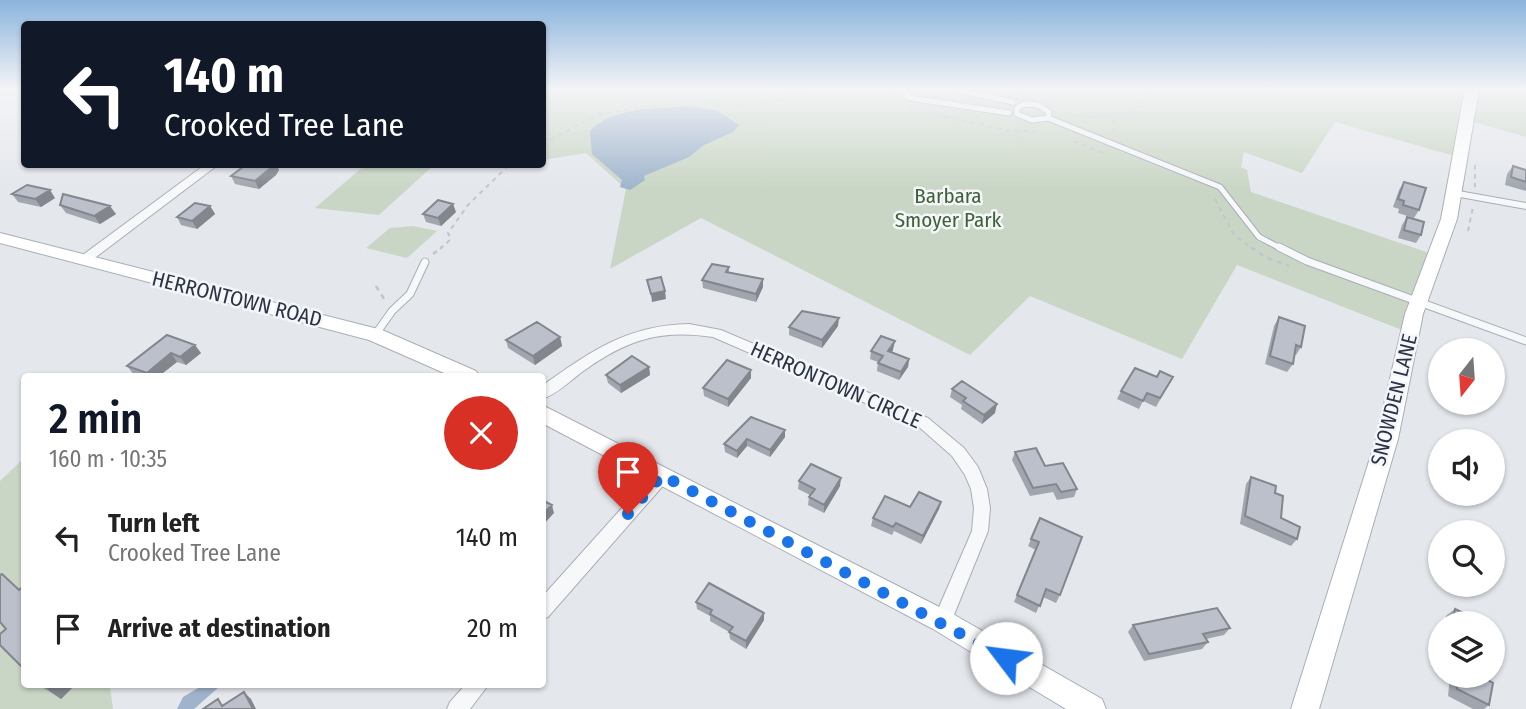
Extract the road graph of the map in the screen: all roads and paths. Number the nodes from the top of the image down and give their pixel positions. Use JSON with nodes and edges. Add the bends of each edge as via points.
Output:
{"nodes":[{"id":1,"x":585,"y":122,"type":"edge"},
{"id":2,"x":973,"y":122,"type":"edge"},
{"id":3,"x":1052,"y":122,"type":"edge"},
{"id":4,"x":1058,"y":122,"type":"edge"},
{"id":5,"x":1113,"y":122,"type":"edge"},
{"id":6,"x":1466,"y":122,"type":"edge"},
{"id":7,"x":1115,"y":134,"type":"dead end"},
{"id":8,"x":1068,"y":138,"type":"dead end"},
{"id":9,"x":546,"y":142,"type":"edge"},
{"id":10,"x":1114,"y":157,"type":"dead end"},
{"id":11,"x":209,"y":168,"type":"edge"},
{"id":12,"x":506,"y":168,"type":"edge"},
{"id":13,"x":1453,"y":193,"type":"junction"},
{"id":14,"x":1214,"y":198,"type":"dead end"},
{"id":15,"x":1526,"y":206,"type":"edge"},
{"id":16,"x":0,"y":239,"type":"edge"},
{"id":17,"x":84,"y":260,"type":"junction"},
{"id":18,"x":425,"y":261,"type":"joint"},
{"id":19,"x":1297,"y":268,"type":"dead end"},
{"id":20,"x":376,"y":286,"type":"dead end"},
{"id":21,"x":1418,"y":302,"type":"junction"},
{"id":22,"x":392,"y":311,"type":"junction"},
{"id":23,"x":374,"y":335,"type":"junction"},
{"id":24,"x":1526,"y":341,"type":"edge"},
{"id":25,"x":462,"y":373,"type":"edge"},
{"id":26,"x":546,"y":391,"type":"edge"},
{"id":27,"x":546,"y":416,"type":"edge"},
{"id":28,"x":662,"y":475,"type":"junction"},
{"id":29,"x":546,"y":606,"type":"edge"},
{"id":30,"x":942,"y":621,"type":"junction"},
{"id":31,"x":475,"y":688,"type":"edge"},
{"id":32,"x":457,"y":709,"type":"edge"},
{"id":33,"x":1092,"y":709,"type":"edge"},
{"id":34,"x":1305,"y":709,"type":"edge"}],
"edges":[{"from":1,"to":9,"type":"path"},
{"from":2,"to":3,"type":"path","via":[[1027,133]]},
{"from":4,"to":21,"type":"lane","via":[[1220,187],[1259,237],[1307,261]]},
{"from":5,"to":7,"type":"path"},
{"from":6,"to":13,"type":"street","name":"SNOWDEN LANE"},
{"from":8,"to":10,"type":"path"},
{"from":11,"to":17,"type":"street"},
{"from":12,"to":18,"type":"path","via":[[453,223],[448,233],[451,239]]},
{"from":13,"to":15,"type":"street"},
{"from":13,"to":21,"type":"street","name":"SNOWDEN LANE","via":[[1449,219]]},
{"from":14,"to":19,"type":"path","via":[[1234,236],[1265,257]]},
{"from":16,"to":17,"type":"street","name":"HERRONTOWN ROAD"},
{"from":17,"to":23,"type":"street","name":"HERRONTOWN ROAD"},
{"from":18,"to":22,"type":"lane","via":[[410,294]]},
{"from":20,"to":22,"type":"path"},
{"from":21,"to":24,"type":"lane"},
{"from":21,"to":34,"type":"street","name":"SNOWDEN LANE","via":[[1387,439]]},
{"from":22,"to":23,"type":"lane"},
{"from":23,"to":25,"type":"street","name":"HERRONTOWN ROAD"},
{"from":26,"to":30,"type":"street","name":"HERRONTOWN CIRCLE","via":[[614,343],[655,330],[695,328],[923,422],[965,461],[979,489],[982,508],[980,531]]},
{"from":27,"to":28,"type":"street"},
{"from":28,"to":29,"type":"street"},
{"from":28,"to":30,"type":"street"},
{"from":30,"to":33,"type":"street"},
{"from":31,"to":32,"type":"street"}]}
